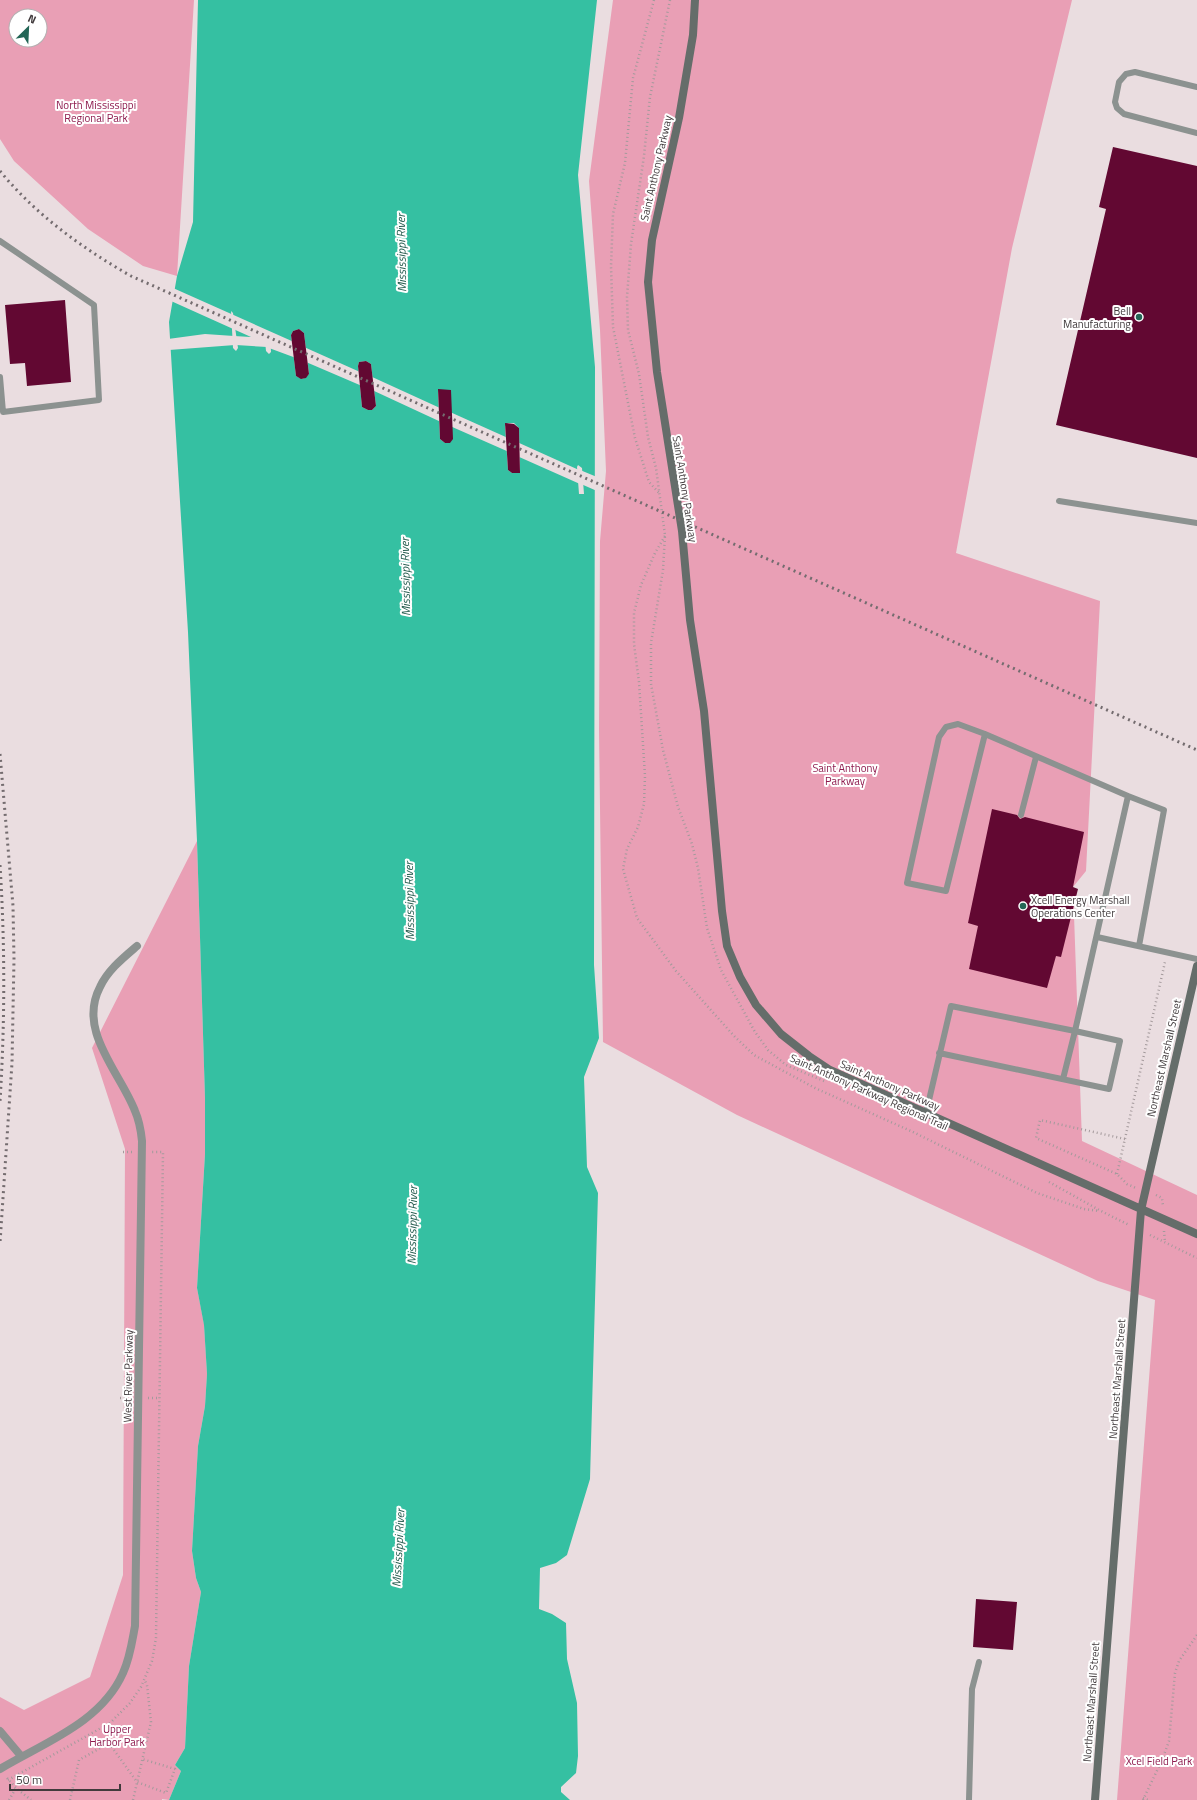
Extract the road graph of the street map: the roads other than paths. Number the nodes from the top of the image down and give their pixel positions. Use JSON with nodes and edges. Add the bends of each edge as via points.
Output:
{"nodes":[{"id":1,"x":695,"y":0,"type":"edge"},
{"id":2,"x":1197,"y":87,"type":"edge"},
{"id":3,"x":1197,"y":132,"type":"edge"},
{"id":4,"x":0,"y":241,"type":"edge"},
{"id":5,"x":0,"y":377,"type":"edge"},
{"id":6,"x":1059,"y":501,"type":"dead end"},
{"id":7,"x":1197,"y":523,"type":"edge"},
{"id":8,"x":985,"y":734,"type":"junction"},
{"id":9,"x":1036,"y":756,"type":"junction"},
{"id":10,"x":1128,"y":796,"type":"junction"},
{"id":11,"x":1021,"y":816,"type":"dead end"},
{"id":12,"x":1097,"y":936,"type":"junction"},
{"id":13,"x":137,"y":946,"type":"dead end"},
{"id":14,"x":1139,"y":946,"type":"junction"},
{"id":15,"x":1197,"y":959,"type":"edge"},
{"id":16,"x":1197,"y":966,"type":"edge"},
{"id":17,"x":1075,"y":1031,"type":"junction"},
{"id":18,"x":939,"y":1053,"type":"junction"},
{"id":19,"x":1063,"y":1079,"type":"junction"},
{"id":20,"x":926,"y":1113,"type":"junction"},
{"id":21,"x":1141,"y":1210,"type":"junction"},
{"id":22,"x":1197,"y":1234,"type":"edge"},
{"id":23,"x":980,"y":1662,"type":"dead end"},
{"id":24,"x":0,"y":1731,"type":"edge"},
{"id":25,"x":21,"y":1756,"type":"junction"},
{"id":26,"x":0,"y":1769,"type":"edge"},
{"id":27,"x":969,"y":1800,"type":"edge"},
{"id":28,"x":1095,"y":1800,"type":"edge"}],
"edges":[{"from":1,"to":20,"type":"street","name":"Saint Anthony Parkway","via":[[693,35],[679,118],[652,240],[648,282],[657,372],[682,531],[690,620],[704,711],[727,946],[756,1006],[781,1034],[830,1070]]},
{"from":2,"to":3,"type":"lane","via":[[1135,72],[1126,74],[1119,82],[1115,102],[1124,114]]},
{"from":4,"to":5,"type":"lane","via":[[94,305],[99,400],[3,412]]},
{"from":6,"to":7,"type":"lane"},
{"from":8,"to":8,"type":"lane","via":[[958,724],[946,727],[939,737],[907,883],[946,891]]},
{"from":8,"to":9,"type":"lane"},
{"from":9,"to":10,"type":"lane"},
{"from":9,"to":11,"type":"lane"},
{"from":10,"to":12,"type":"lane"},
{"from":10,"to":14,"type":"lane","via":[[1164,810]]},
{"from":12,"to":14,"type":"lane"},
{"from":12,"to":17,"type":"lane"},
{"from":13,"to":25,"type":"street","name":"West River Parkway","via":[[118,962],[100,986],[93,1004],[94,1030],[135,1111],[142,1141],[135,1626],[123,1675],[112,1693],[89,1717],[67,1732]]},
{"from":14,"to":15,"type":"lane"},
{"from":16,"to":21,"type":"street","name":"Northeast Marshall Street"},
{"from":17,"to":18,"type":"lane","via":[[951,1006]]},
{"from":17,"to":19,"type":"lane"},
{"from":17,"to":19,"type":"lane","via":[[1120,1041],[1109,1089]]},
{"from":18,"to":19,"type":"lane"},
{"from":18,"to":20,"type":"lane"},
{"from":20,"to":21,"type":"street","name":"Saint Anthony Parkway"},
{"from":21,"to":22,"type":"street","name":"Saint Anthony Parkway"},
{"from":21,"to":28,"type":"street","name":"Northeast Marshall Street"},
{"from":23,"to":27,"type":"lane","via":[[972,1689]]},
{"from":24,"to":25,"type":"street"},
{"from":25,"to":26,"type":"street","name":"West River Parkway"}]}
